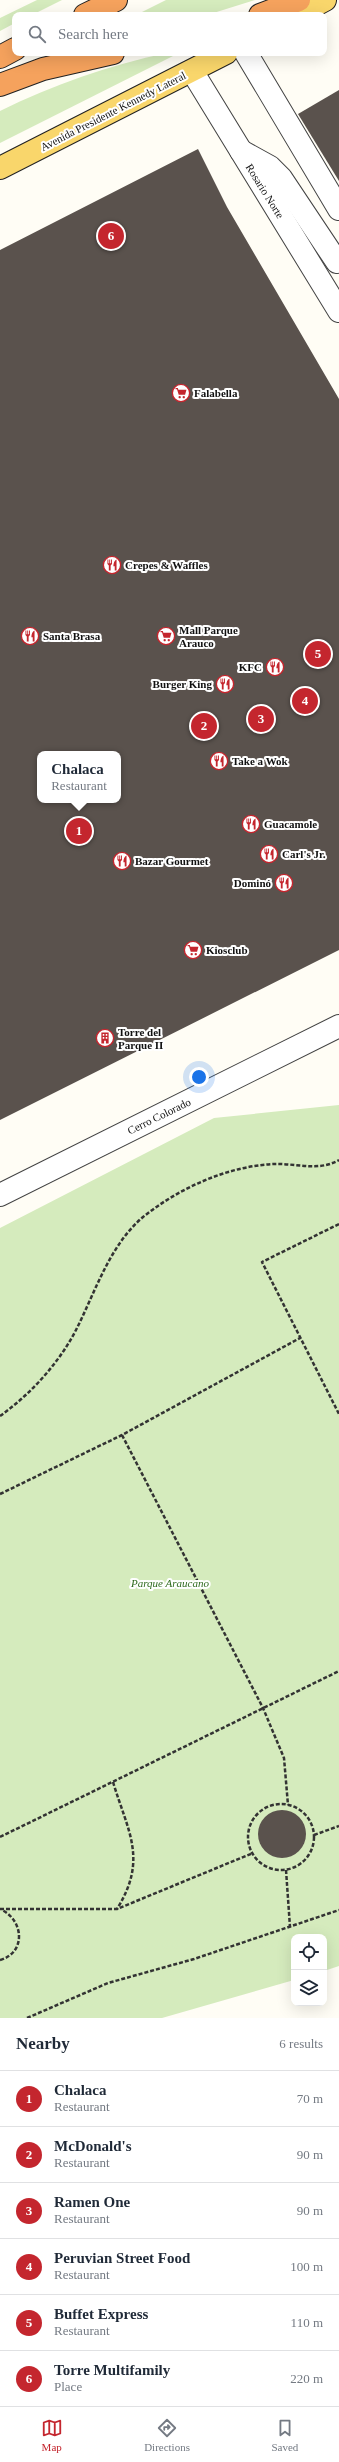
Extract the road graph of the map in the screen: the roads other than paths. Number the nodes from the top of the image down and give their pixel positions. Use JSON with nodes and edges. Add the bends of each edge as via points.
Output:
{"nodes":[{"id":1,"x":116,"y":0,"type":"edge"},
{"id":2,"x":299,"y":0,"type":"edge"},
{"id":3,"x":325,"y":0,"type":"edge"},
{"id":4,"x":91,"y":12,"type":"edge"},
{"id":5,"x":268,"y":12,"type":"edge"},
{"id":6,"x":303,"y":12,"type":"edge"},
{"id":7,"x":12,"y":51,"type":"edge"},
{"id":8,"x":100,"y":56,"type":"edge"},
{"id":9,"x":220,"y":56,"type":"edge"},
{"id":10,"x":248,"y":56,"type":"edge"},
{"id":11,"x":0,"y":57,"type":"edge"},
{"id":12,"x":192,"y":71,"type":"junction"},
{"id":13,"x":0,"y":85,"type":"edge"},
{"id":14,"x":240,"y":150,"type":"junction"},
{"id":15,"x":0,"y":168,"type":"edge"},
{"id":16,"x":339,"y":209,"type":"edge"},
{"id":17,"x":337,"y":262,"type":"dead end"},
{"id":18,"x":339,"y":311,"type":"edge"},
{"id":19,"x":339,"y":1026,"type":"edge"},
{"id":20,"x":0,"y":1195,"type":"edge"}],
"edges":[{"from":1,"to":4,"type":"highway"},
{"from":2,"to":5,"type":"highway"},
{"from":3,"to":6,"type":"main road"},
{"from":7,"to":11,"type":"highway"},
{"from":8,"to":13,"type":"highway","via":[[44,69]]},
{"from":9,"to":12,"type":"main road","name":"Avenida Presidente Kennedy Lateral"},
{"from":10,"to":16,"type":"street"},
{"from":12,"to":14,"type":"street","name":"Rosario Norte"},
{"from":12,"to":15,"type":"main road","name":"Avenida Presidente Kennedy Lateral"},
{"from":14,"to":17,"type":"street","via":[[256,158],[281,178]]},
{"from":14,"to":18,"type":"street","name":"Rosario Norte"},
{"from":19,"to":20,"type":"street","name":"Cerro Colorado"}]}
